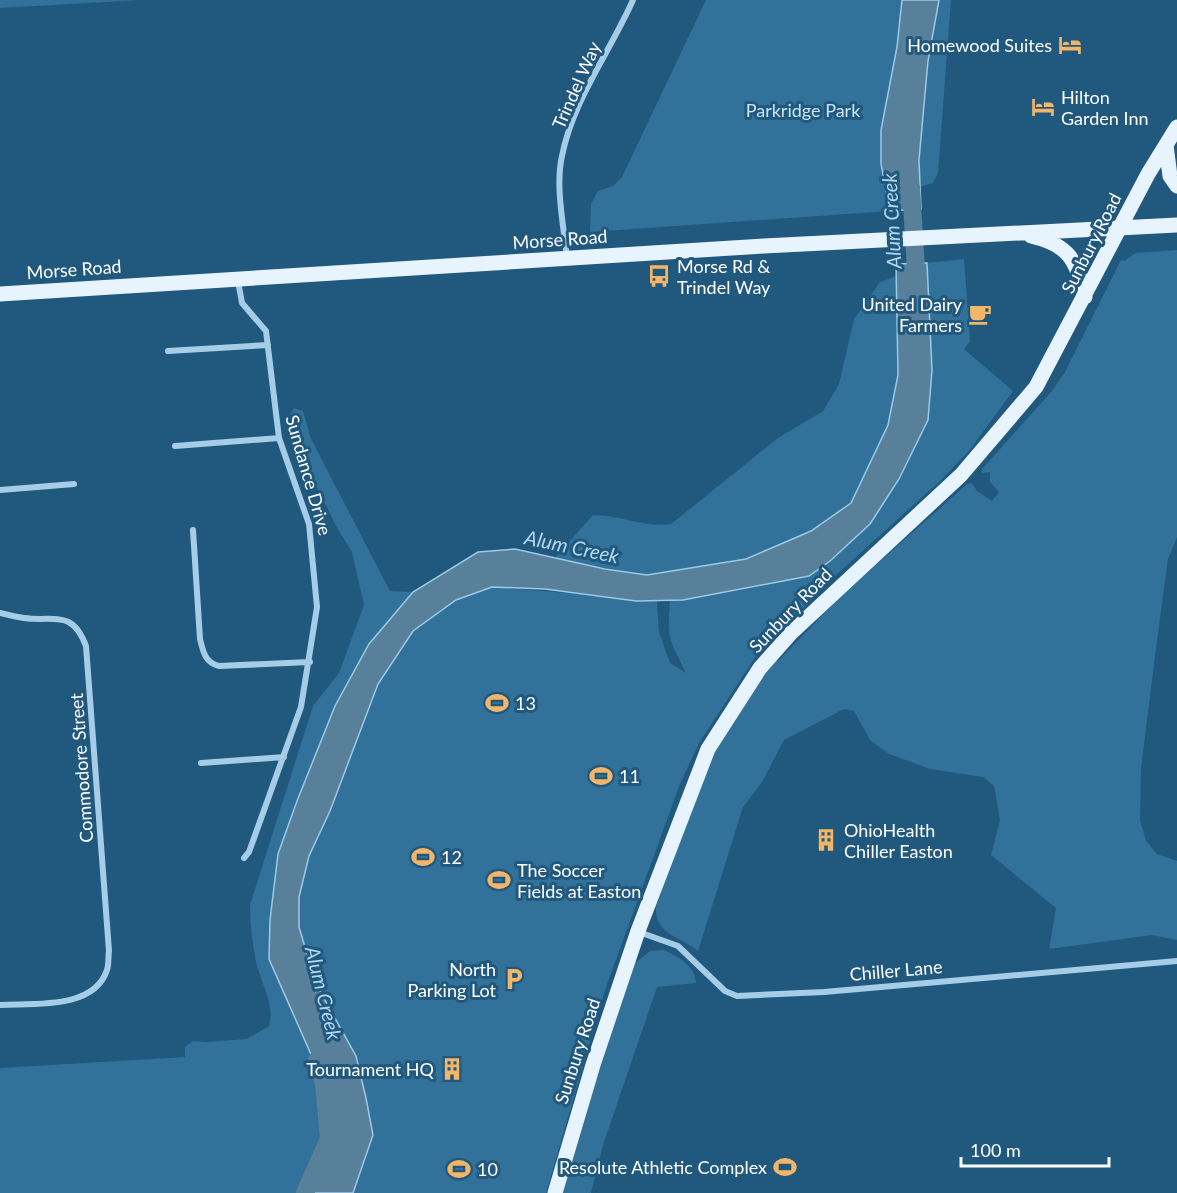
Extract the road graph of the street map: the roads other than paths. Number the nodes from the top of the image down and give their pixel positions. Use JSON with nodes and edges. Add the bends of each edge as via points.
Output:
{"nodes":[{"id":1,"x":633,"y":0,"type":"edge"},
{"id":2,"x":1177,"y":127,"type":"edge"},
{"id":3,"x":1166,"y":145,"type":"junction"},
{"id":4,"x":1177,"y":186,"type":"edge"},
{"id":5,"x":1177,"y":217,"type":"edge"},
{"id":6,"x":1177,"y":225,"type":"edge"},
{"id":7,"x":1122,"y":227,"type":"junction"},
{"id":8,"x":1017,"y":232,"type":"junction"},
{"id":9,"x":567,"y":258,"type":"junction"},
{"id":10,"x":237,"y":278,"type":"junction"},
{"id":11,"x":0,"y":294,"type":"edge"},
{"id":12,"x":1085,"y":297,"type":"junction"},
{"id":13,"x":268,"y":345,"type":"junction"},
{"id":14,"x":168,"y":351,"type":"dead end"},
{"id":15,"x":279,"y":438,"type":"junction"},
{"id":16,"x":175,"y":446,"type":"dead end"},
{"id":17,"x":74,"y":484,"type":"dead end"},
{"id":18,"x":0,"y":490,"type":"edge"},
{"id":19,"x":193,"y":530,"type":"dead end"},
{"id":20,"x":0,"y":613,"type":"edge"},
{"id":21,"x":310,"y":662,"type":"junction"},
{"id":22,"x":284,"y":757,"type":"junction"},
{"id":23,"x":201,"y":763,"type":"dead end"},
{"id":24,"x":244,"y":858,"type":"dead end"},
{"id":25,"x":638,"y":931,"type":"junction"},
{"id":26,"x":1177,"y":961,"type":"edge"},
{"id":27,"x":0,"y":1005,"type":"edge"},
{"id":28,"x":555,"y":1193,"type":"edge"}],
"edges":[{"from":1,"to":9,"type":"street","name":"Trindel Way","via":[[581,102],[561,157]]},
{"from":2,"to":3,"type":"main road","name":"Sunbury Road"},
{"from":3,"to":4,"type":"main road","via":[[1170,176]]},
{"from":3,"to":7,"type":"main road","name":"Sunbury Road"},
{"from":5,"to":7,"type":"main road","name":"Morse Road"},
{"from":6,"to":7,"type":"main road","name":"Morse Road"},
{"from":7,"to":8,"type":"main road","name":"Morse Road"},
{"from":7,"to":12,"type":"main road","name":"Sunbury Road"},
{"from":8,"to":9,"type":"main road","name":"Morse Road"},
{"from":8,"to":12,"type":"main road","via":[[1053,241],[1070,254]]},
{"from":9,"to":10,"type":"main road","name":"Morse Road"},
{"from":10,"to":11,"type":"main road","name":"Morse Road"},
{"from":10,"to":13,"type":"street","name":"Sundance Drive","via":[[242,303],[262,323]]},
{"from":12,"to":25,"type":"main road","name":"Sunbury Road","via":[[1036,387],[961,475],[847,578],[760,668],[708,748]]},
{"from":13,"to":14,"type":"street"},
{"from":13,"to":15,"type":"street","name":"Sundance Drive"},
{"from":15,"to":16,"type":"street"},
{"from":15,"to":21,"type":"street","name":"Sundance Drive","via":[[314,546],[317,607]]},
{"from":17,"to":18,"type":"street"},
{"from":19,"to":21,"type":"street","via":[[204,656],[219,666]]},
{"from":20,"to":27,"type":"street","name":"Commodore Street","via":[[68,620],[80,631],[86,646],[109,951],[107,970],[96,987],[79,998]]},
{"from":21,"to":22,"type":"street","name":"Sundance Drive"},
{"from":22,"to":23,"type":"street"},
{"from":22,"to":24,"type":"street","name":"Sundance Drive"},
{"from":25,"to":26,"type":"street","name":"Chiller Lane","via":[[678,946],[725,991],[737,996]]},
{"from":25,"to":28,"type":"main road","name":"Sunbury Road"}]}
